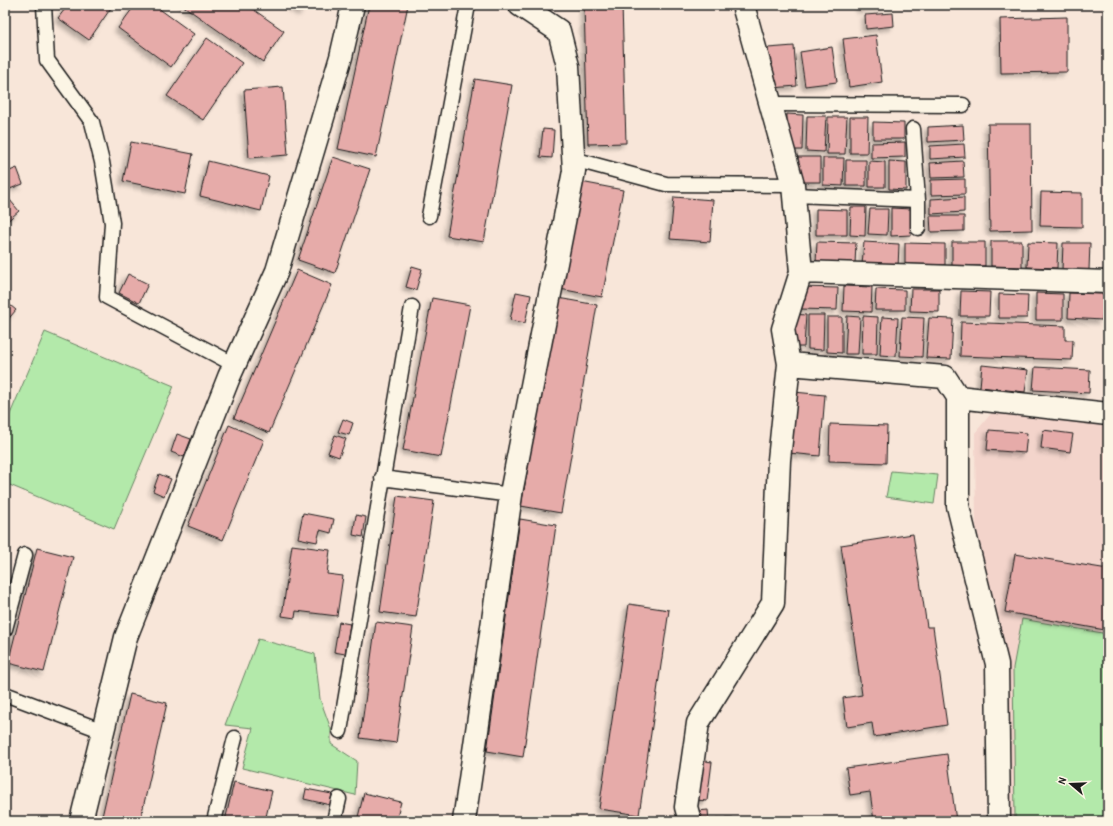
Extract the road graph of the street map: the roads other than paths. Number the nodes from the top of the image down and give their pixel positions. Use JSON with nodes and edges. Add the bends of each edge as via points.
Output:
{"nodes":[{"id":1,"x":44,"y":5,"type":"edge"},
{"id":2,"x":353,"y":5,"type":"edge"},
{"id":3,"x":468,"y":5,"type":"edge"},
{"id":4,"x":520,"y":5,"type":"edge"},
{"id":5,"x":743,"y":5,"type":"edge"},
{"id":6,"x":771,"y":104,"type":"junction"},
{"id":7,"x":963,"y":105,"type":"dead end"},
{"id":8,"x":913,"y":129,"type":"dead end"},
{"id":9,"x":573,"y":159,"type":"junction"},
{"id":10,"x":793,"y":190,"type":"junction"},
{"id":11,"x":918,"y":200,"type":"junction"},
{"id":12,"x":429,"y":216,"type":"dead end"},
{"id":13,"x":918,"y":228,"type":"dead end"},
{"id":14,"x":801,"y":272,"type":"junction"},
{"id":15,"x":1108,"y":282,"type":"edge"},
{"id":16,"x":412,"y":307,"type":"dead end"},
{"id":17,"x":789,"y":364,"type":"junction"},
{"id":18,"x":235,"y":365,"type":"junction"},
{"id":19,"x":958,"y":397,"type":"junction"},
{"id":20,"x":1108,"y":414,"type":"edge"},
{"id":21,"x":382,"y":478,"type":"junction"},
{"id":22,"x":511,"y":495,"type":"junction"},
{"id":23,"x":25,"y":555,"type":"dead end"},
{"id":24,"x":5,"y":629,"type":"edge"},
{"id":25,"x":5,"y":694,"type":"edge"},
{"id":26,"x":103,"y":731,"type":"junction"},
{"id":27,"x":340,"y":731,"type":"dead end"},
{"id":28,"x":234,"y":738,"type":"dead end"},
{"id":29,"x":339,"y":799,"type":"dead end"},
{"id":30,"x":81,"y":821,"type":"edge"},
{"id":31,"x":214,"y":821,"type":"edge"},
{"id":32,"x":334,"y":821,"type":"edge"},
{"id":33,"x":464,"y":821,"type":"edge"},
{"id":34,"x":690,"y":821,"type":"edge"},
{"id":35,"x":999,"y":821,"type":"edge"}],
"edges":[{"from":1,"to":18,"type":"lane","via":[[47,60],[92,122],[102,162],[112,223],[107,297]]},
{"from":2,"to":18,"type":"street","via":[[341,57],[277,271]]},
{"from":3,"to":12,"type":"lane"},
{"from":4,"to":9,"type":"street","via":[[559,32],[568,66]]},
{"from":5,"to":6,"type":"street"},
{"from":6,"to":7,"type":"lane"},
{"from":6,"to":10,"type":"street"},
{"from":8,"to":11,"type":"lane"},
{"from":9,"to":10,"type":"lane","via":[[666,184]]},
{"from":9,"to":22,"type":"street","via":[[574,172]]},
{"from":10,"to":11,"type":"lane"},
{"from":10,"to":14,"type":"street"},
{"from":11,"to":13,"type":"lane"},
{"from":14,"to":15,"type":"street"},
{"from":14,"to":17,"type":"street","via":[[784,329]]},
{"from":16,"to":21,"type":"lane"},
{"from":17,"to":19,"type":"street","via":[[945,377]]},
{"from":17,"to":34,"type":"street","via":[[779,460],[773,602],[698,723],[686,807]]},
{"from":18,"to":26,"type":"street","via":[[126,637]]},
{"from":19,"to":20,"type":"street"},
{"from":19,"to":35,"type":"street","via":[[958,506],[997,664]]},
{"from":21,"to":22,"type":"lane"},
{"from":21,"to":27,"type":"lane"},
{"from":22,"to":33,"type":"street"},
{"from":23,"to":24,"type":"lane"},
{"from":25,"to":26,"type":"lane"},
{"from":26,"to":30,"type":"street"},
{"from":28,"to":31,"type":"lane"},
{"from":29,"to":32,"type":"lane"}]}
